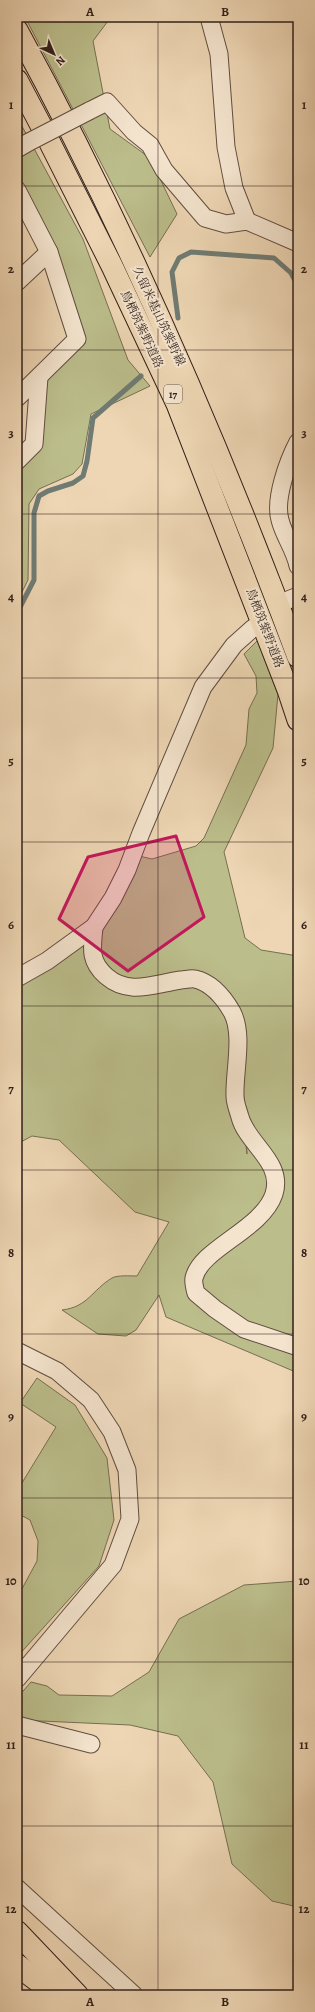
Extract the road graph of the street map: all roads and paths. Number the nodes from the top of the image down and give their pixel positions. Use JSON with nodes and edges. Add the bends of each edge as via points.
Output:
{"nodes":[{"id":1,"x":209,"y":17,"type":"edge"},
{"id":2,"x":17,"y":30,"type":"edge"},
{"id":3,"x":17,"y":80,"type":"edge"},
{"id":4,"x":23,"y":145,"type":"edge"},
{"id":5,"x":17,"y":190,"type":"edge"},
{"id":6,"x":247,"y":221,"type":"junction"},
{"id":7,"x":298,"y":243,"type":"edge"},
{"id":8,"x":49,"y":252,"type":"junction"},
{"id":9,"x":17,"y":282,"type":"edge"},
{"id":10,"x":39,"y":377,"type":"junction"},
{"id":11,"x":17,"y":398,"type":"edge"},
{"id":12,"x":298,"y":442,"type":"edge"},
{"id":13,"x":17,"y":461,"type":"edge"},
{"id":14,"x":298,"y":566,"type":"edge"},
{"id":15,"x":253,"y":628,"type":"dead end"},
{"id":16,"x":298,"y":657,"type":"edge"},
{"id":17,"x":298,"y":720,"type":"edge"},
{"id":18,"x":94,"y":927,"type":"junction"},
{"id":19,"x":17,"y":978,"type":"edge"},
{"id":20,"x":298,"y":1347,"type":"edge"},
{"id":21,"x":17,"y":1351,"type":"edge"},
{"id":22,"x":17,"y":1678,"type":"edge"},
{"id":23,"x":17,"y":1725,"type":"edge"},
{"id":24,"x":92,"y":1744,"type":"dead end"},
{"id":25,"x":17,"y":1888,"type":"edge"},
{"id":26,"x":17,"y":1932,"type":"edge"},
{"id":27,"x":17,"y":1965,"type":"edge"},
{"id":28,"x":57,"y":1995,"type":"edge"},
{"id":29,"x":77,"y":1995,"type":"edge"},
{"id":30,"x":134,"y":1995,"type":"edge"}],
"edges":[{"from":1,"to":6,"type":"street","via":[[219,54],[226,147],[234,188]]},
{"from":2,"to":16,"type":"main road","name":"久留米基山筑紫野線","number":"17","via":[[49,89],[187,375],[258,549]]},
{"from":3,"to":17,"type":"main road","name":"鳥栖筑紫野道路","number":"17","via":[[112,266],[177,404]]},
{"from":4,"to":6,"type":"street","bridge":true,"via":[[107,102],[134,132],[150,145],[164,170],[205,218],[226,224]]},
{"from":5,"to":8,"type":"street"},
{"from":6,"to":7,"type":"street"},
{"from":8,"to":9,"type":"street"},
{"from":8,"to":10,"type":"street","via":[[77,339]]},
{"from":10,"to":11,"type":"street"},
{"from":10,"to":13,"type":"street","via":[[34,444]]},
{"from":12,"to":14,"type":"street","via":[[281,488],[280,519]]},
{"from":15,"to":18,"type":"street","via":[[234,646],[204,687],[127,870]]},
{"from":18,"to":19,"type":"street","via":[[47,961]]},
{"from":18,"to":20,"type":"street","via":[[92,954],[99,970],[114,983],[132,989],[194,978],[212,986],[232,1012],[237,1025],[235,1098],[241,1120],[264,1154],[276,1178],[274,1194],[243,1232],[209,1255],[200,1266],[194,1279],[196,1293],[244,1329]]},
{"from":21,"to":22,"type":"street","via":[[57,1371],[91,1400],[112,1432],[127,1470],[130,1519],[113,1565]]},
{"from":23,"to":24,"type":"street"},
{"from":25,"to":30,"type":"street"},
{"from":26,"to":29,"type":"highway"},
{"from":27,"to":28,"type":"highway"}]}
